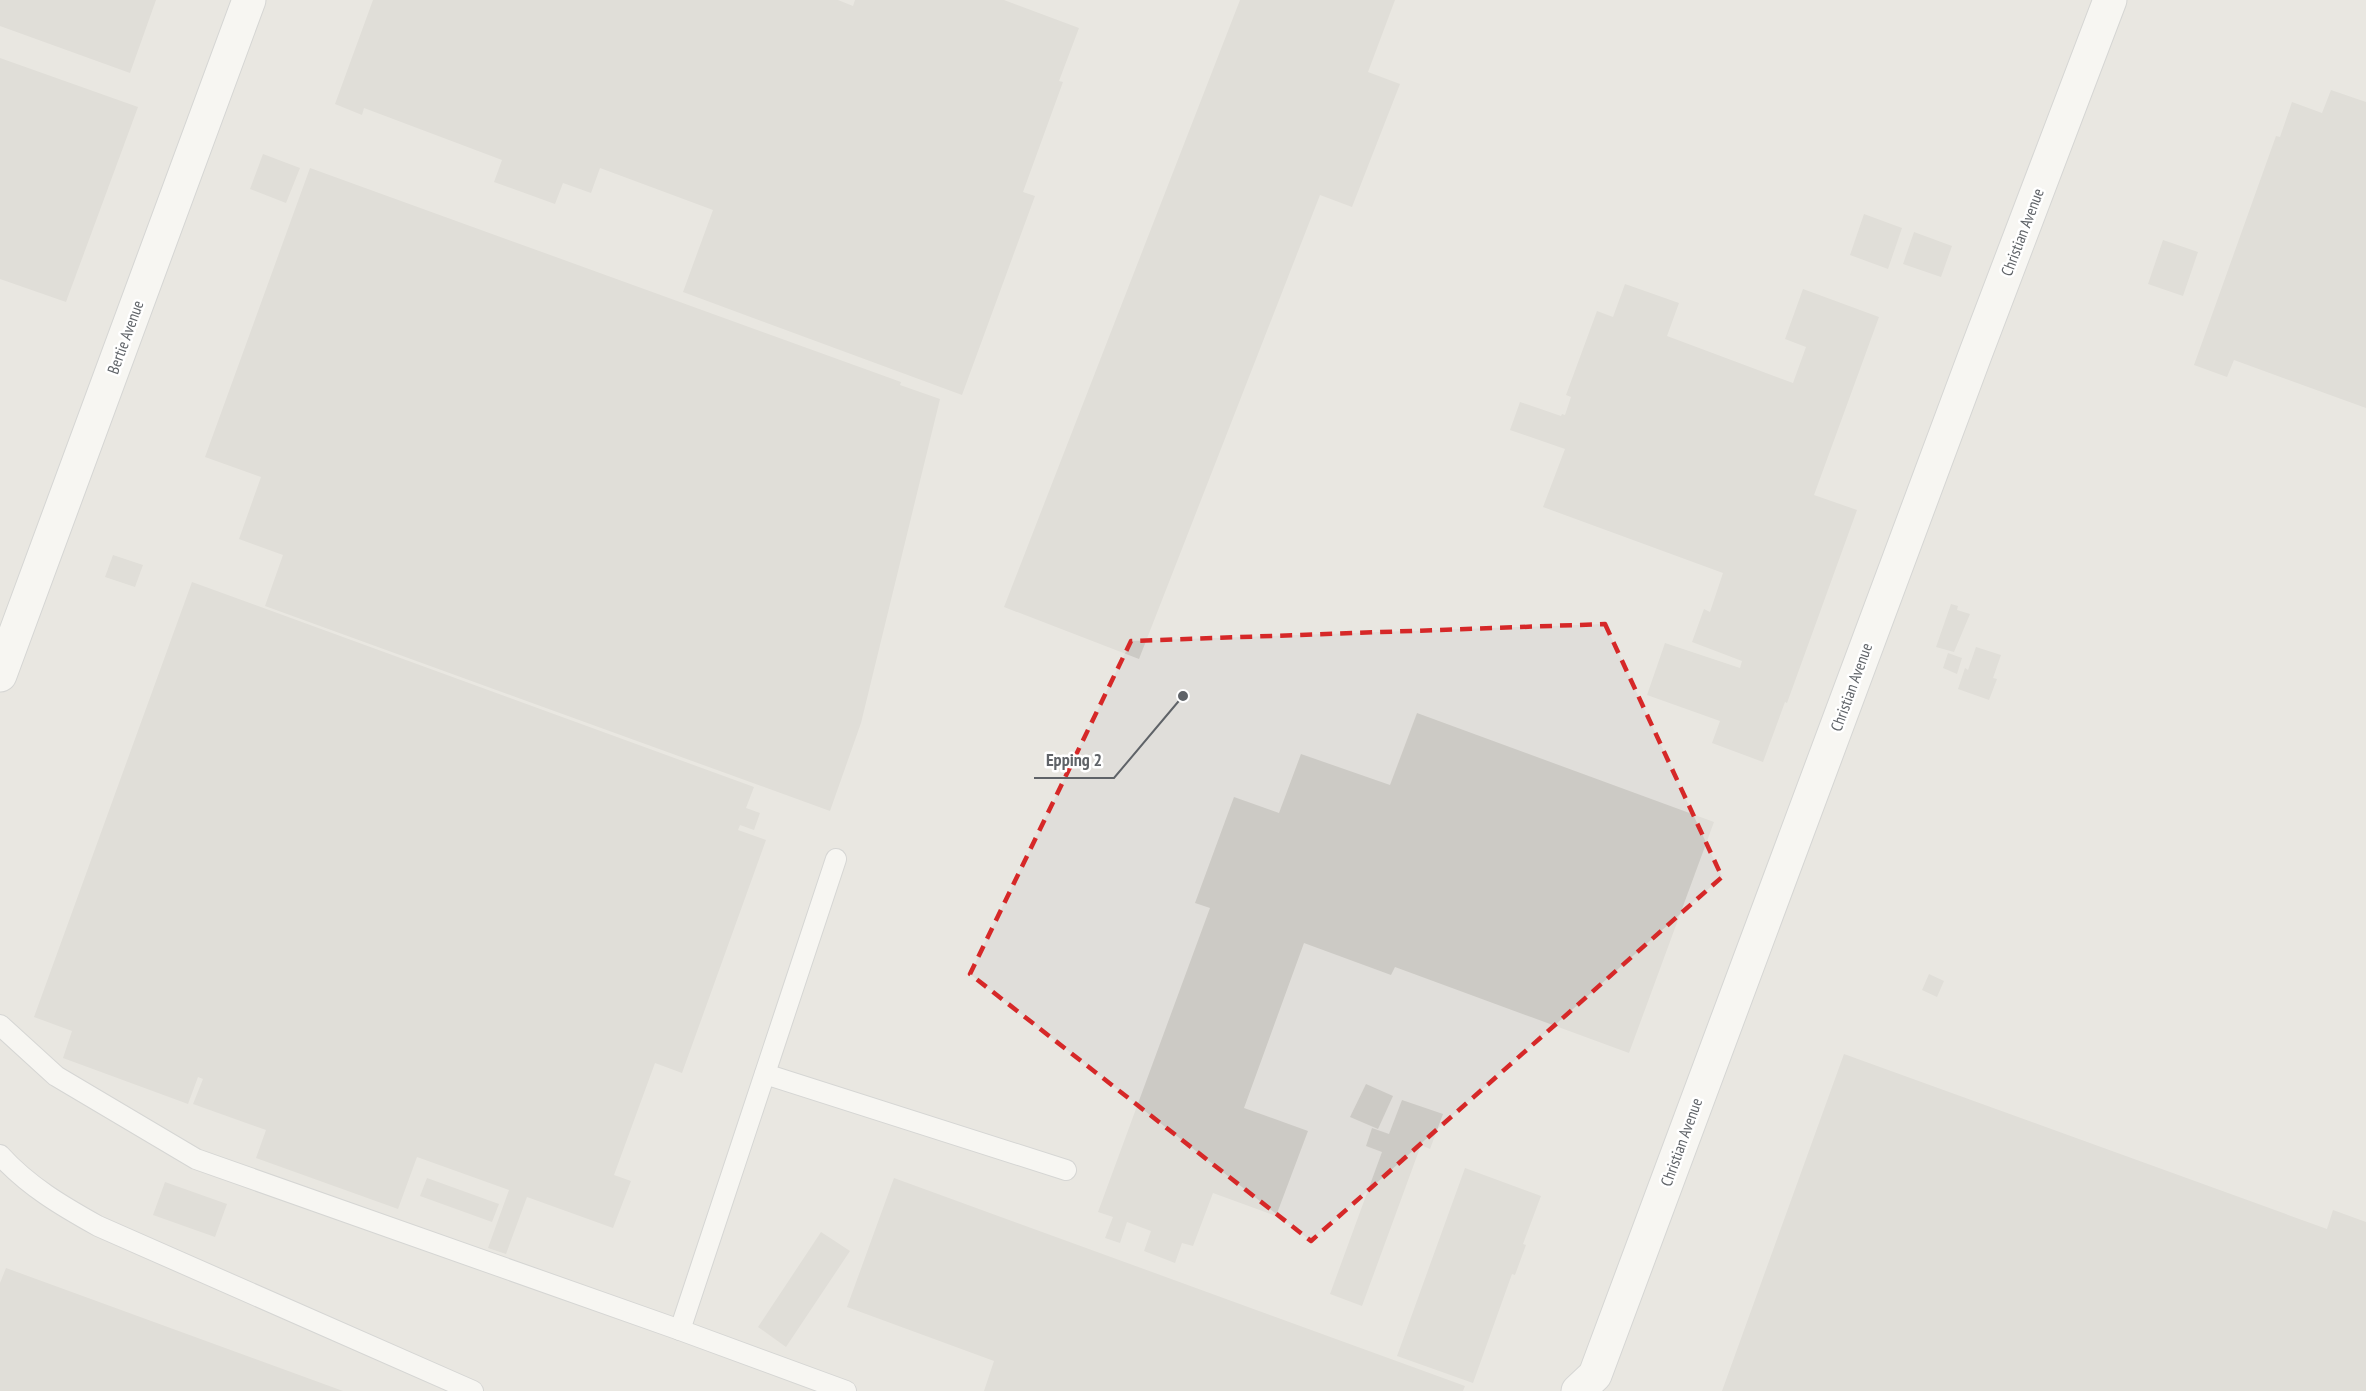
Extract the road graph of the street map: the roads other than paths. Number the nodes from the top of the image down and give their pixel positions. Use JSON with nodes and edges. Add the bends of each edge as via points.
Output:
{"nodes":[{"id":1,"x":249,"y":0,"type":"edge"},
{"id":2,"x":2110,"y":0,"type":"edge"},
{"id":3,"x":0,"y":675,"type":"edge"},
{"id":4,"x":836,"y":859,"type":"dead end"},
{"id":5,"x":0,"y":1025,"type":"edge"},
{"id":6,"x":765,"y":1074,"type":"junction"},
{"id":7,"x":0,"y":1155,"type":"edge"},
{"id":8,"x":1065,"y":1170,"type":"dead end"},
{"id":9,"x":681,"y":1330,"type":"junction"},
{"id":10,"x":1592,"y":1386,"type":"edge"},
{"id":11,"x":473,"y":1391,"type":"edge"},
{"id":12,"x":846,"y":1391,"type":"edge"}],
"edges":[{"from":1,"to":3,"type":"street","name":"Bertie Avenue"},
{"from":2,"to":10,"type":"street","name":"Christian Avenue"},
{"from":4,"to":6,"type":"lane"},
{"from":5,"to":9,"type":"lane","via":[[56,1076],[196,1159]]},
{"from":6,"to":8,"type":"lane"},
{"from":6,"to":9,"type":"lane"},
{"from":7,"to":11,"type":"lane","via":[[16,1173],[53,1201],[98,1226]]},
{"from":9,"to":12,"type":"lane"}]}
